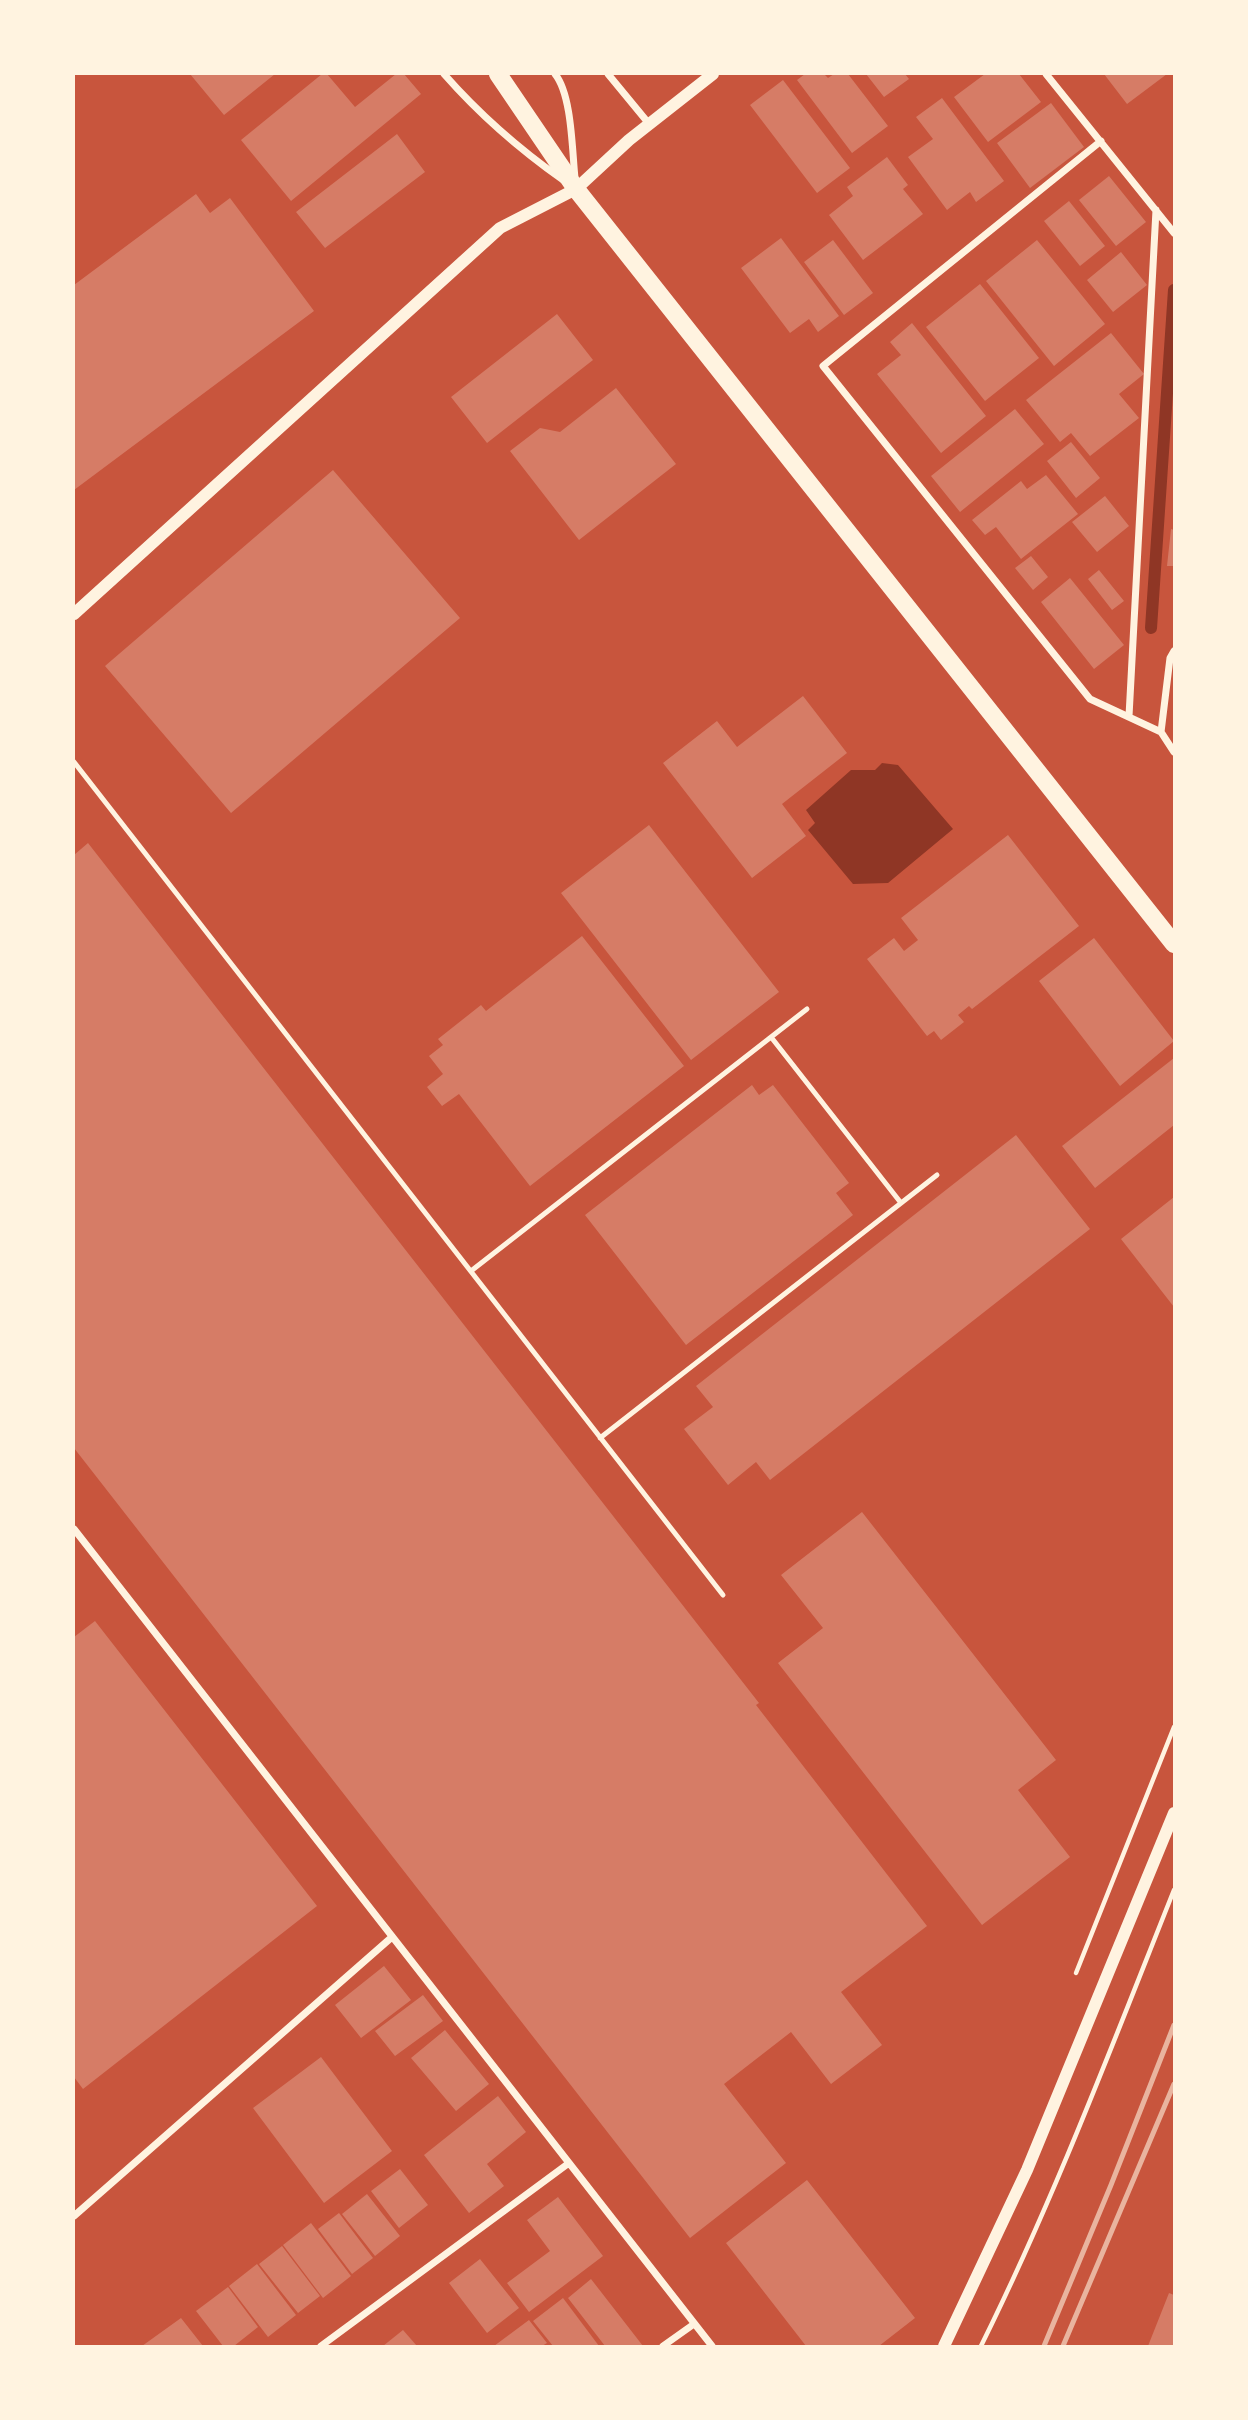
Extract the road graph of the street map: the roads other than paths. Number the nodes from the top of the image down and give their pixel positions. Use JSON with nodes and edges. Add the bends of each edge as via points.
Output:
{"nodes":[{"id":1,"x":444,"y":74,"type":"edge"},
{"id":2,"x":498,"y":74,"type":"edge"},
{"id":3,"x":555,"y":74,"type":"edge"},
{"id":4,"x":608,"y":74,"type":"edge"},
{"id":5,"x":713,"y":74,"type":"edge"},
{"id":6,"x":1046,"y":74,"type":"edge"},
{"id":7,"x":650,"y":125,"type":"junction"},
{"id":8,"x":1101,"y":141,"type":"junction"},
{"id":9,"x":576,"y":189,"type":"junction"},
{"id":10,"x":1156,"y":210,"type":"junction"},
{"id":11,"x":1174,"y":233,"type":"edge"},
{"id":12,"x":74,"y":614,"type":"edge"},
{"id":13,"x":1174,"y":651,"type":"edge"},
{"id":14,"x":1129,"y":716,"type":"junction"},
{"id":15,"x":1161,"y":732,"type":"junction"},
{"id":16,"x":1174,"y":752,"type":"edge"},
{"id":17,"x":74,"y":762,"type":"edge"},
{"id":18,"x":1174,"y":944,"type":"edge"},
{"id":19,"x":807,"y":1009,"type":"dead end"},
{"id":20,"x":771,"y":1037,"type":"junction"},
{"id":21,"x":937,"y":1175,"type":"dead end"},
{"id":22,"x":901,"y":1203,"type":"junction"},
{"id":23,"x":471,"y":1272,"type":"junction"},
{"id":24,"x":600,"y":1438,"type":"junction"},
{"id":25,"x":74,"y":1529,"type":"edge"},
{"id":26,"x":723,"y":1595,"type":"dead end"},
{"id":27,"x":1174,"y":1813,"type":"edge"},
{"id":28,"x":392,"y":1937,"type":"junction"},
{"id":29,"x":569,"y":2163,"type":"junction"},
{"id":30,"x":74,"y":2216,"type":"edge"},
{"id":31,"x":694,"y":2324,"type":"junction"},
{"id":32,"x":321,"y":2347,"type":"edge"},
{"id":33,"x":663,"y":2347,"type":"edge"},
{"id":34,"x":712,"y":2347,"type":"edge"},
{"id":35,"x":944,"y":2347,"type":"edge"}],
"edges":[{"from":1,"to":9,"type":"street","via":[[520,150]]},
{"from":2,"to":9,"type":"main road"},
{"from":3,"to":9,"type":"street","via":[[570,122]]},
{"from":4,"to":7,"type":"street"},
{"from":5,"to":7,"type":"street"},
{"from":6,"to":8,"type":"street"},
{"from":7,"to":9,"type":"street"},
{"from":8,"to":10,"type":"street"},
{"from":8,"to":14,"type":"street","via":[[823,366],[1090,699]]},
{"from":9,"to":12,"type":"street","via":[[500,228]]},
{"from":9,"to":18,"type":"main road"},
{"from":10,"to":11,"type":"street"},
{"from":10,"to":14,"type":"street"},
{"from":13,"to":15,"type":"street"},
{"from":14,"to":15,"type":"street"},
{"from":15,"to":16,"type":"street"},
{"from":17,"to":23,"type":"lane"},
{"from":19,"to":20,"type":"lane"},
{"from":20,"to":22,"type":"lane"},
{"from":20,"to":23,"type":"lane"},
{"from":21,"to":22,"type":"lane"},
{"from":22,"to":24,"type":"lane"},
{"from":23,"to":24,"type":"lane"},
{"from":24,"to":26,"type":"lane"},
{"from":25,"to":28,"type":"street"},
{"from":27,"to":35,"type":"street","via":[[1027,2170]]},
{"from":28,"to":29,"type":"street"},
{"from":28,"to":30,"type":"street"},
{"from":29,"to":31,"type":"street"},
{"from":29,"to":32,"type":"street"},
{"from":31,"to":33,"type":"street"},
{"from":31,"to":34,"type":"street"}]}
